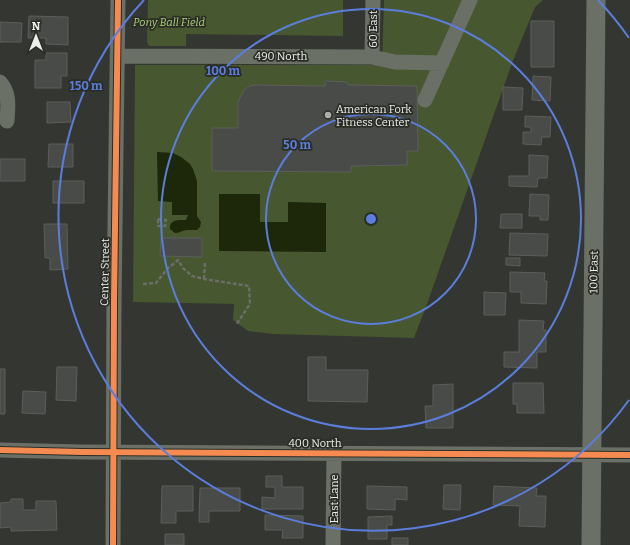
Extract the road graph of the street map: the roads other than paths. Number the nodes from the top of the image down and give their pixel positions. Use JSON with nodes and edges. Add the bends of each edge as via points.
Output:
{"nodes":[{"id":1,"x":118,"y":0,"type":"edge"},
{"id":2,"x":373,"y":0,"type":"edge"},
{"id":3,"x":470,"y":0,"type":"edge"},
{"id":4,"x":596,"y":0,"type":"edge"},
{"id":5,"x":117,"y":56,"type":"junction"},
{"id":6,"x":372,"y":57,"type":"junction"},
{"id":7,"x":442,"y":63,"type":"junction"},
{"id":8,"x":0,"y":82,"type":"edge"},
{"id":9,"x":426,"y":100,"type":"dead end"},
{"id":10,"x":7,"y":122,"type":"dead end"},
{"id":11,"x":0,"y":450,"type":"edge"},
{"id":12,"x":113,"y":452,"type":"junction"},
{"id":13,"x":334,"y":453,"type":"junction"},
{"id":14,"x":592,"y":455,"type":"junction"},
{"id":15,"x":630,"y":455,"type":"edge"},
{"id":16,"x":113,"y":545,"type":"edge"},
{"id":17,"x":333,"y":545,"type":"edge"},
{"id":18,"x":591,"y":545,"type":"edge"}],
"edges":[{"from":1,"to":5,"type":"street","name":"Center Street"},
{"from":2,"to":6,"type":"street","name":"60 East"},
{"from":3,"to":7,"type":"street"},
{"from":4,"to":14,"type":"main road","name":"100 East"},
{"from":5,"to":6,"type":"street","name":"490 North"},
{"from":5,"to":12,"type":"street","name":"Center Street"},
{"from":6,"to":7,"type":"street","name":"490 North","via":[[395,62]]},
{"from":7,"to":9,"type":"street"},
{"from":8,"to":10,"type":"street","via":[[8,101]]},
{"from":11,"to":12,"type":"street","name":"400 North"},
{"from":12,"to":13,"type":"street","name":"400 North"},
{"from":12,"to":16,"type":"street","name":"Center Street"},
{"from":13,"to":14,"type":"street","name":"400 North"},
{"from":13,"to":17,"type":"street","name":"East Lane"},
{"from":14,"to":15,"type":"street","name":"400 North"},
{"from":14,"to":18,"type":"main road","name":"100 East"}]}
